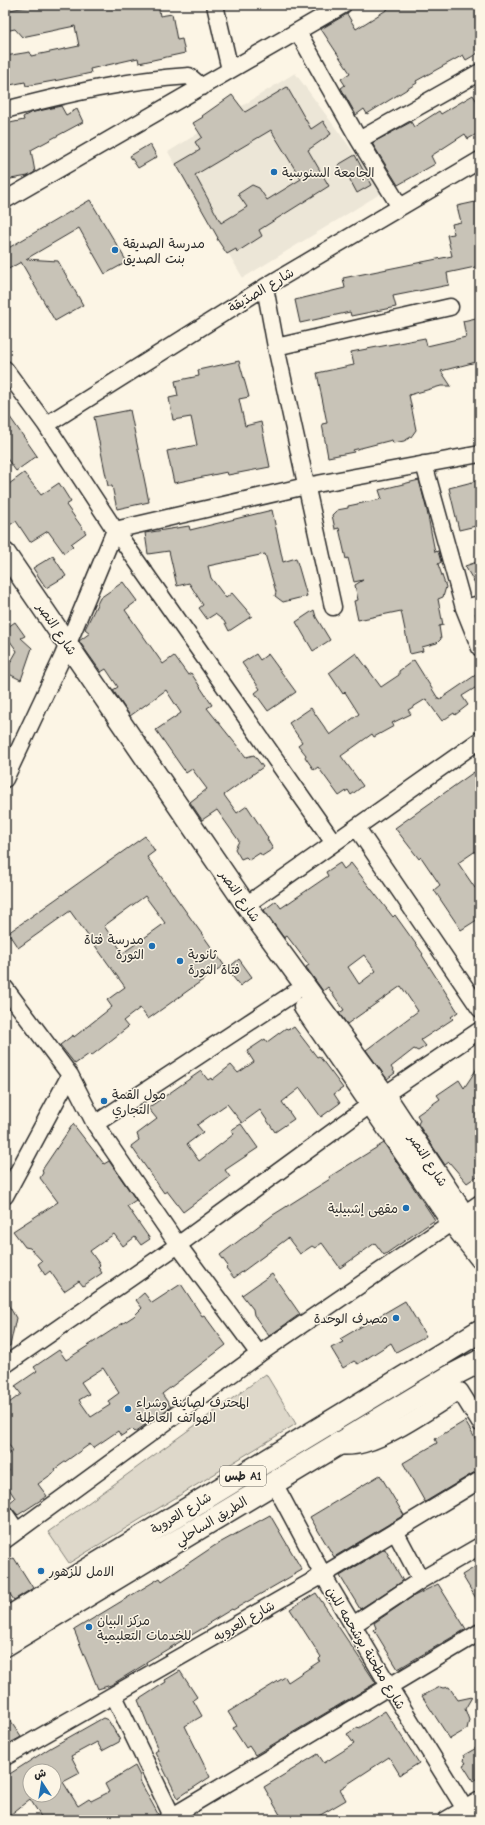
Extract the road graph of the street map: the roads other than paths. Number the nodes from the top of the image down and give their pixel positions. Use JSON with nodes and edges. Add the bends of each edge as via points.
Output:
{"nodes":[{"id":1,"x":215,"y":5,"type":"edge"},
{"id":2,"x":343,"y":5,"type":"edge"},
{"id":3,"x":298,"y":32,"type":"junction"},
{"id":4,"x":230,"y":70,"type":"junction"},
{"id":5,"x":480,"y":72,"type":"edge"},
{"id":6,"x":202,"y":87,"type":"junction"},
{"id":7,"x":5,"y":110,"type":"edge"},
{"id":8,"x":359,"y":140,"type":"junction"},
{"id":9,"x":480,"y":160,"type":"edge"},
{"id":10,"x":5,"y":200,"type":"edge"},
{"id":11,"x":400,"y":207,"type":"junction"},
{"id":12,"x":265,"y":287,"type":"junction"},
{"id":13,"x":450,"y":307,"type":"dead end"},
{"id":14,"x":276,"y":347,"type":"junction"},
{"id":15,"x":5,"y":369,"type":"edge"},
{"id":16,"x":46,"y":425,"type":"junction"},
{"id":17,"x":480,"y":454,"type":"edge"},
{"id":18,"x":424,"y":464,"type":"junction"},
{"id":19,"x":306,"y":486,"type":"junction"},
{"id":20,"x":115,"y":530,"type":"junction"},
{"id":21,"x":5,"y":553,"type":"edge"},
{"id":22,"x":5,"y":577,"type":"edge"},
{"id":23,"x":480,"y":604,"type":"edge"},
{"id":24,"x":333,"y":607,"type":"dead end"},
{"id":25,"x":464,"y":608,"type":"junction"},
{"id":26,"x":480,"y":648,"type":"edge"},
{"id":27,"x":65,"y":651,"type":"junction"},
{"id":28,"x":480,"y":740,"type":"edge"},
{"id":29,"x":5,"y":779,"type":"edge"},
{"id":30,"x":357,"y":828,"type":"junction"},
{"id":31,"x":334,"y":843,"type":"junction"},
{"id":32,"x":246,"y":905,"type":"junction"},
{"id":33,"x":5,"y":988,"type":"edge"},
{"id":34,"x":294,"y":993,"type":"junction"},
{"id":35,"x":480,"y":1009,"type":"edge"},
{"id":36,"x":480,"y":1030,"type":"edge"},
{"id":37,"x":70,"y":1075,"type":"junction"},
{"id":38,"x":378,"y":1100,"type":"junction"},
{"id":39,"x":95,"y":1124,"type":"junction"},
{"id":40,"x":5,"y":1196,"type":"edge"},
{"id":41,"x":480,"y":1203,"type":"edge"},
{"id":42,"x":457,"y":1217,"type":"junction"},
{"id":43,"x":480,"y":1235,"type":"edge"},
{"id":44,"x":178,"y":1245,"type":"junction"},
{"id":45,"x":480,"y":1258,"type":"edge"},
{"id":46,"x":480,"y":1331,"type":"edge"},
{"id":47,"x":259,"y":1354,"type":"junction"},
{"id":48,"x":480,"y":1361,"type":"edge"},
{"id":49,"x":5,"y":1365,"type":"edge"},
{"id":50,"x":480,"y":1423,"type":"edge"},
{"id":51,"x":336,"y":1446,"type":"junction"},
{"id":52,"x":480,"y":1480,"type":"edge"},
{"id":53,"x":274,"y":1483,"type":"junction"},
{"id":54,"x":5,"y":1514,"type":"edge"},
{"id":55,"x":395,"y":1531,"type":"junction"},
{"id":56,"x":10,"y":1535,"type":"edge"},
{"id":57,"x":480,"y":1546,"type":"edge"},
{"id":58,"x":323,"y":1575,"type":"junction"},
{"id":59,"x":421,"y":1580,"type":"junction"},
{"id":60,"x":5,"y":1620,"type":"edge"},
{"id":61,"x":353,"y":1625,"type":"junction"},
{"id":62,"x":480,"y":1632,"type":"edge"},
{"id":63,"x":5,"y":1645,"type":"edge"},
{"id":64,"x":389,"y":1686,"type":"junction"},
{"id":65,"x":114,"y":1696,"type":"junction"},
{"id":66,"x":5,"y":1757,"type":"edge"},
{"id":67,"x":480,"y":1800,"type":"edge"},
{"id":68,"x":467,"y":1814,"type":"edge"},
{"id":69,"x":170,"y":1819,"type":"edge"},
{"id":70,"x":446,"y":1820,"type":"edge"}],
"edges":[{"from":1,"to":4,"type":"street"},
{"from":2,"to":3,"type":"street"},
{"from":3,"to":4,"type":"street"},
{"from":3,"to":8,"type":"street"},
{"from":4,"to":6,"type":"street"},
{"from":5,"to":8,"type":"street"},
{"from":6,"to":7,"type":"street","via":[[189,76],[148,80],[69,93]]},
{"from":6,"to":10,"type":"street"},
{"from":8,"to":11,"type":"street"},
{"from":9,"to":11,"type":"street","name":"شارع الصدّيقة"},
{"from":11,"to":12,"type":"street","name":"شارع الصدّيقة"},
{"from":12,"to":14,"type":"street"},
{"from":12,"to":16,"type":"street","name":"شارع الصدّيقة"},
{"from":13,"to":14,"type":"street"},
{"from":14,"to":19,"type":"street"},
{"from":15,"to":16,"type":"street"},
{"from":16,"to":20,"type":"street"},
{"from":17,"to":18,"type":"street"},
{"from":18,"to":19,"type":"street"},
{"from":18,"to":25,"type":"street"},
{"from":19,"to":20,"type":"street"},
{"from":19,"to":24,"type":"street"},
{"from":20,"to":27,"type":"street"},
{"from":20,"to":31,"type":"street"},
{"from":21,"to":27,"type":"street","name":"شارع النصر"},
{"from":22,"to":27,"type":"street","name":"شارع النصر"},
{"from":23,"to":25,"type":"street"},
{"from":25,"to":26,"type":"street"},
{"from":27,"to":29,"type":"street"},
{"from":27,"to":32,"type":"street","name":"شارع النصر"},
{"from":27,"to":34,"type":"street","name":"شارع النصر"},
{"from":28,"to":30,"type":"street"},
{"from":30,"to":31,"type":"street"},
{"from":30,"to":35,"type":"street"},
{"from":31,"to":32,"type":"street"},
{"from":32,"to":38,"type":"street","name":"شارع النصر"},
{"from":33,"to":37,"type":"street"},
{"from":34,"to":38,"type":"street","name":"شارع النصر"},
{"from":34,"to":39,"type":"street"},
{"from":36,"to":38,"type":"street"},
{"from":37,"to":39,"type":"street"},
{"from":37,"to":40,"type":"street"},
{"from":38,"to":42,"type":"street","name":"شارع النصر"},
{"from":38,"to":44,"type":"street"},
{"from":39,"to":44,"type":"street"},
{"from":41,"to":42,"type":"street"},
{"from":42,"to":43,"type":"street","name":"شارع النصر"},
{"from":42,"to":45,"type":"street","name":"شارع النصر"},
{"from":42,"to":47,"type":"street"},
{"from":44,"to":47,"type":"street"},
{"from":44,"to":49,"type":"street"},
{"from":46,"to":60,"type":"highway","name":"شارع العروبة","number":"طس A1"},
{"from":47,"to":56,"type":"street"},
{"from":48,"to":51,"type":"highway","name":"الطريق الساحلي","number":"طس A1"},
{"from":50,"to":51,"type":"street","via":[[460,1391],[394,1430],[364,1444]]},
{"from":51,"to":53,"type":"highway","name":"الطريق الساحلي","number":"طس A1"},
{"from":52,"to":55,"type":"street","name":"شارع العروبه"},
{"from":53,"to":58,"type":"street","name":"شارع مطحنة بوشحمه للبن"},
{"from":53,"to":63,"type":"highway","name":"الطريق الساحلي","number":"طس A1"},
{"from":54,"to":56,"type":"street"},
{"from":55,"to":58,"type":"street","name":"شارع العروبه"},
{"from":55,"to":59,"type":"street"},
{"from":57,"to":59,"type":"street"},
{"from":58,"to":61,"type":"street","name":"شارع مطحنة بوشحمه للبن"},
{"from":58,"to":65,"type":"street","name":"شارع العروبه"},
{"from":59,"to":61,"type":"street"},
{"from":61,"to":64,"type":"street","name":"شارع مطحنة بوشحمه للبن"},
{"from":62,"to":64,"type":"street"},
{"from":64,"to":68,"type":"street","name":"شارع مطحنة بوشحمه للبن"},
{"from":64,"to":69,"type":"street"},
{"from":65,"to":66,"type":"street","name":"شارع العروبه"},
{"from":65,"to":69,"type":"street"},
{"from":67,"to":68,"type":"street"},
{"from":68,"to":70,"type":"street"}]}
